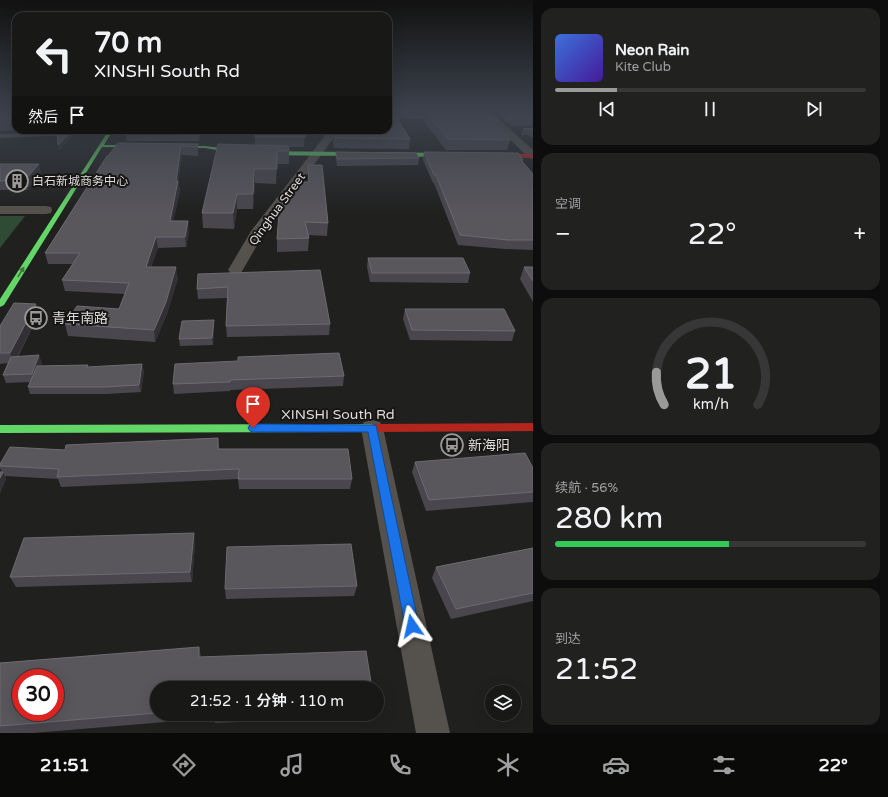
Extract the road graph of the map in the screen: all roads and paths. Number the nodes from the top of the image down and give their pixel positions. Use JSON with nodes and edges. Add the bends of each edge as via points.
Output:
{"nodes":[{"id":1,"x":92,"y":144,"type":"edge"},
{"id":2,"x":324,"y":144,"type":"edge"},
{"id":3,"x":521,"y":144,"type":"edge"},
{"id":4,"x":101,"y":146,"type":"joint"},
{"id":5,"x":317,"y":153,"type":"junction"},
{"id":6,"x":462,"y":155,"type":"edge"},
{"id":7,"x":478,"y":156,"type":"edge"},
{"id":8,"x":533,"y":156,"type":"edge"},
{"id":9,"x":76,"y":168,"type":"dead end"},
{"id":10,"x":0,"y":210,"type":"edge"},
{"id":11,"x":46,"y":210,"type":"dead end"},
{"id":12,"x":236,"y":270,"type":"dead end"},
{"id":13,"x":0,"y":305,"type":"edge"},
{"id":14,"x":533,"y":427,"type":"edge"},
{"id":15,"x":372,"y":428,"type":"junction"},
{"id":16,"x":0,"y":429,"type":"edge"},
{"id":17,"x":433,"y":733,"type":"edge"}],
"edges":[{"from":1,"to":9,"type":"street"},
{"from":2,"to":5,"type":"street","name":"Qinghua Street"},
{"from":3,"to":8,"type":"street"},
{"from":4,"to":5,"type":"street","via":[[205,147],[246,153]]},
{"from":13,"to":4,"type":"street","one_way":true},
{"from":5,"to":6,"type":"street"},
{"from":5,"to":12,"type":"street","name":"Qinghua Street","via":[[256,234]]},
{"from":7,"to":8,"type":"street"},
{"from":10,"to":11,"type":"street"},
{"from":14,"to":15,"type":"street","name":"XINSHI South Rd"},
{"from":15,"to":16,"type":"street","name":"XINSHI South Rd"},
{"from":15,"to":17,"type":"street"}]}
